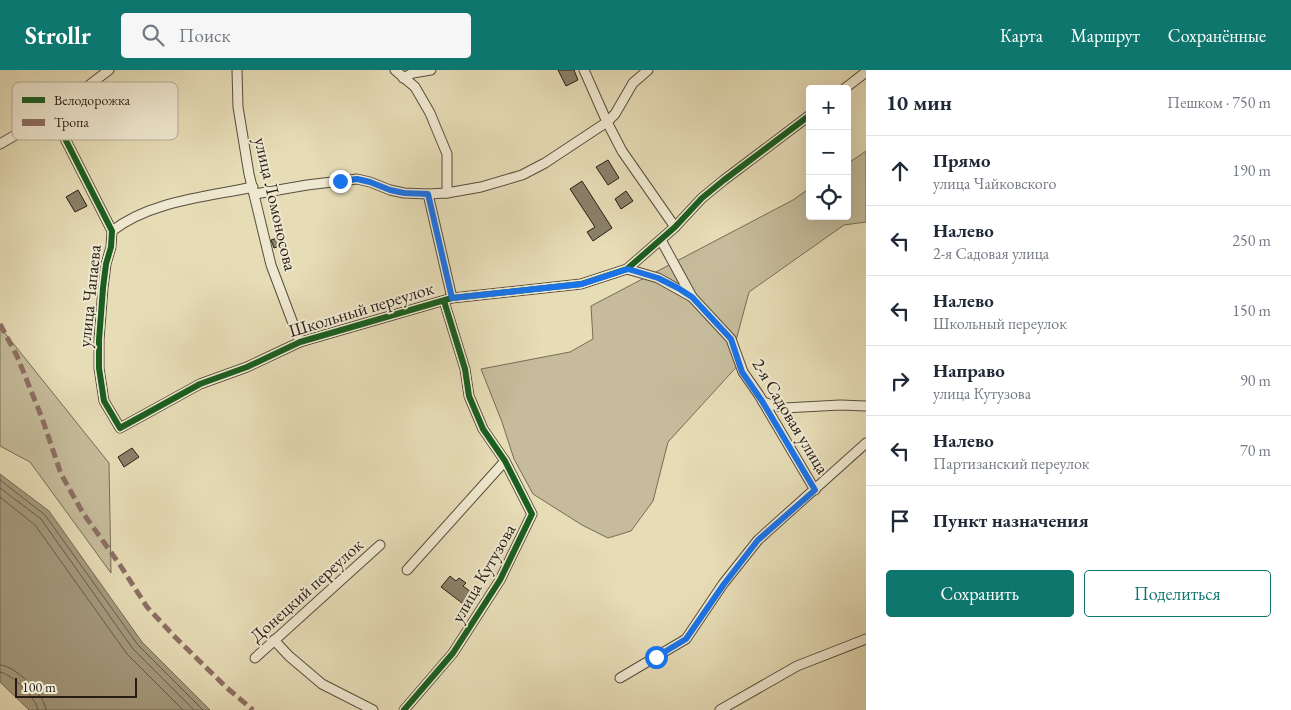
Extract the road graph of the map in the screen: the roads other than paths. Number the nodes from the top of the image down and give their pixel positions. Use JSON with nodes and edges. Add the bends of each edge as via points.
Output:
{"nodes":[{"id":1,"x":109,"y":70,"type":"edge"},
{"id":2,"x":237,"y":70,"type":"edge"},
{"id":3,"x":394,"y":70,"type":"edge"},
{"id":4,"x":431,"y":70,"type":"edge"},
{"id":5,"x":584,"y":70,"type":"edge"},
{"id":6,"x":648,"y":70,"type":"edge"},
{"id":7,"x":866,"y":72,"type":"edge"},
{"id":8,"x":403,"y":78,"type":"junction"},
{"id":9,"x":93,"y":82,"type":"edge"},
{"id":10,"x":849,"y":85,"type":"edge"},
{"id":11,"x":806,"y":118,"type":"edge"},
{"id":12,"x":607,"y":122,"type":"junction"},
{"id":13,"x":12,"y":137,"type":"edge"},
{"id":14,"x":66,"y":140,"type":"edge"},
{"id":15,"x":0,"y":144,"type":"edge"},
{"id":16,"x":254,"y":191,"type":"junction"},
{"id":17,"x":447,"y":193,"type":"junction"},
{"id":18,"x":428,"y":194,"type":"junction"},
{"id":19,"x":675,"y":228,"type":"junction"},
{"id":20,"x":112,"y":231,"type":"junction"},
{"id":21,"x":661,"y":240,"type":"junction"},
{"id":22,"x":628,"y":269,"type":"junction"},
{"id":23,"x":692,"y":297,"type":"junction"},
{"id":24,"x":448,"y":299,"type":"junction"},
{"id":25,"x":300,"y":342,"type":"junction"},
{"id":26,"x":762,"y":401,"type":"junction"},
{"id":27,"x":866,"y":406,"type":"edge"},
{"id":28,"x":120,"y":428,"type":"joint"},
{"id":29,"x":866,"y":444,"type":"edge"},
{"id":30,"x":505,"y":461,"type":"junction"},
{"id":31,"x":815,"y":490,"type":"junction"},
{"id":32,"x":380,"y":545,"type":"dead end"},
{"id":33,"x":406,"y":570,"type":"dead end"},
{"id":34,"x":866,"y":639,"type":"edge"},
{"id":35,"x":274,"y":640,"type":"junction"},
{"id":36,"x":255,"y":658,"type":"dead end"},
{"id":37,"x":620,"y":678,"type":"dead end"},
{"id":38,"x":373,"y":710,"type":"edge"},
{"id":39,"x":404,"y":710,"type":"edge"},
{"id":40,"x":720,"y":710,"type":"edge"}],
"edges":[{"from":1,"to":9,"type":"street"},
{"from":2,"to":16,"type":"street","name":"улица Ломоносова","via":[[238,107]]},
{"from":3,"to":8,"type":"street"},
{"from":4,"to":8,"type":"street"},
{"from":5,"to":12,"type":"street"},
{"from":6,"to":12,"type":"street","via":[[633,83],[616,114]]},
{"from":7,"to":10,"type":"street"},
{"from":8,"to":17,"type":"street","via":[[415,87],[447,154]]},
{"from":11,"to":19,"type":"street","name":"Школьный переулок","via":[[702,198]]},
{"from":12,"to":17,"type":"street","via":[[522,175]]},
{"from":12,"to":19,"type":"street","via":[[630,163]]},
{"from":13,"to":15,"type":"street"},
{"from":14,"to":20,"type":"street","name":"улица Чапаева"},
{"from":16,"to":18,"type":"street","via":[[357,179],[404,193]]},
{"from":16,"to":20,"type":"street","via":[[173,204],[125,222]]},
{"from":16,"to":25,"type":"street","name":"улица Ломоносова","via":[[271,265]]},
{"from":17,"to":18,"type":"street"},
{"from":18,"to":24,"type":"street","name":"улица Кутузова"},
{"from":19,"to":21,"type":"street","name":"Школьный переулок"},
{"from":20,"to":28,"type":"street","name":"улица Чапаева","via":[[102,288],[99,368],[104,401]]},
{"from":21,"to":22,"type":"street","name":"Школьный переулок"},
{"from":21,"to":23,"type":"street"},
{"from":22,"to":23,"type":"street","name":"2-я Садовая улица","via":[[658,278]]},
{"from":22,"to":24,"type":"street","name":"Школьный переулок","via":[[582,284]]},
{"from":23,"to":26,"type":"street","name":"2-я Садовая улица","via":[[731,339],[742,372]]},
{"from":24,"to":25,"type":"street","name":"Школьный переулок"},
{"from":24,"to":30,"type":"street","name":"улица Кутузова","via":[[469,396],[483,430]]},
{"from":25,"to":28,"type":"street","name":"Школьный переулок","via":[[247,367],[200,384]]},
{"from":26,"to":27,"type":"street","via":[[784,408]]},
{"from":26,"to":31,"type":"street","name":"2-я Садовая улица"},
{"from":29,"to":31,"type":"street"},
{"from":30,"to":33,"type":"street"},
{"from":30,"to":39,"type":"street","name":"улица Кутузова","via":[[532,514],[500,580],[453,653]]},
{"from":31,"to":37,"type":"street","via":[[758,540],[686,639]]},
{"from":32,"to":35,"type":"street","name":"Донецкий переулок"},
{"from":34,"to":40,"type":"street","via":[[797,666]]},
{"from":35,"to":36,"type":"street","name":"Донецкий переулок"},
{"from":35,"to":38,"type":"street","via":[[322,684]]}]}
